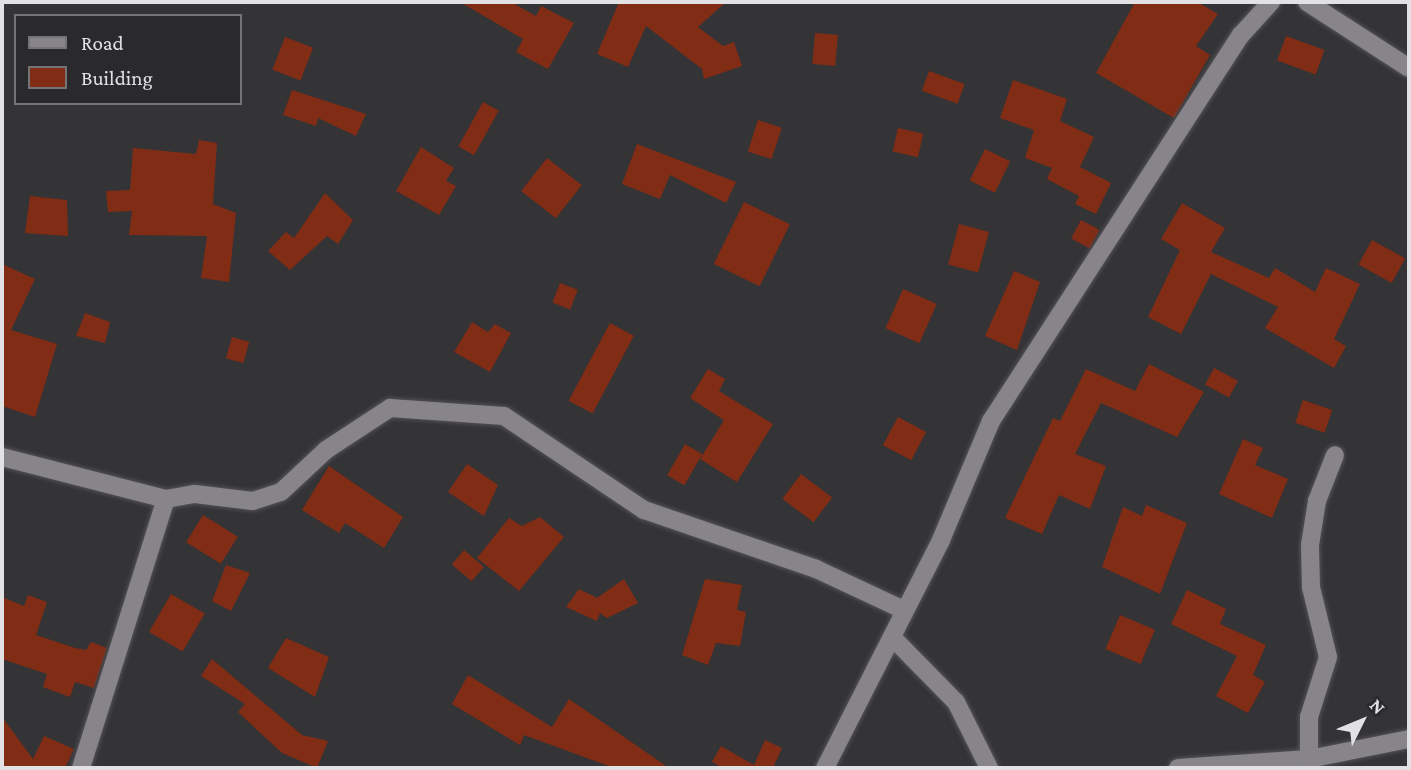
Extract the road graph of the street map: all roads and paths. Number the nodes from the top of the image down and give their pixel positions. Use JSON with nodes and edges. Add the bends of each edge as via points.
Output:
{"nodes":[{"id":1,"x":1271,"y":2,"type":"edge"},
{"id":2,"x":1307,"y":2,"type":"edge"},
{"id":3,"x":1409,"y":68,"type":"edge"},
{"id":4,"x":1335,"y":455,"type":"dead end"},
{"id":5,"x":2,"y":457,"type":"edge"},
{"id":6,"x":166,"y":499,"type":"junction"},
{"id":7,"x":904,"y":610,"type":"junction"},
{"id":8,"x":893,"y":638,"type":"junction"},
{"id":9,"x":1409,"y":739,"type":"edge"},
{"id":10,"x":1309,"y":759,"type":"junction"},
{"id":11,"x":81,"y":768,"type":"edge"},
{"id":12,"x":825,"y":768,"type":"edge"},
{"id":13,"x":989,"y":768,"type":"edge"},
{"id":14,"x":1178,"y":768,"type":"edge"}],
"edges":[{"from":1,"to":7,"type":"street","via":[[1241,36],[1096,268],[1012,387]]},
{"from":2,"to":3,"type":"street"},
{"from":4,"to":10,"type":"street","via":[[1317,501],[1310,545],[1311,587],[1328,657],[1309,717]]},
{"from":5,"to":6,"type":"street"},
{"from":6,"to":7,"type":"street","via":[[195,494],[253,501],[281,492],[326,450],[390,408],[505,416],[644,510],[816,569]]},
{"from":6,"to":11,"type":"street"},
{"from":7,"to":8,"type":"street"},
{"from":8,"to":12,"type":"street"},
{"from":8,"to":13,"type":"street","via":[[956,702]]},
{"from":9,"to":10,"type":"street"},
{"from":10,"to":14,"type":"street"}]}
